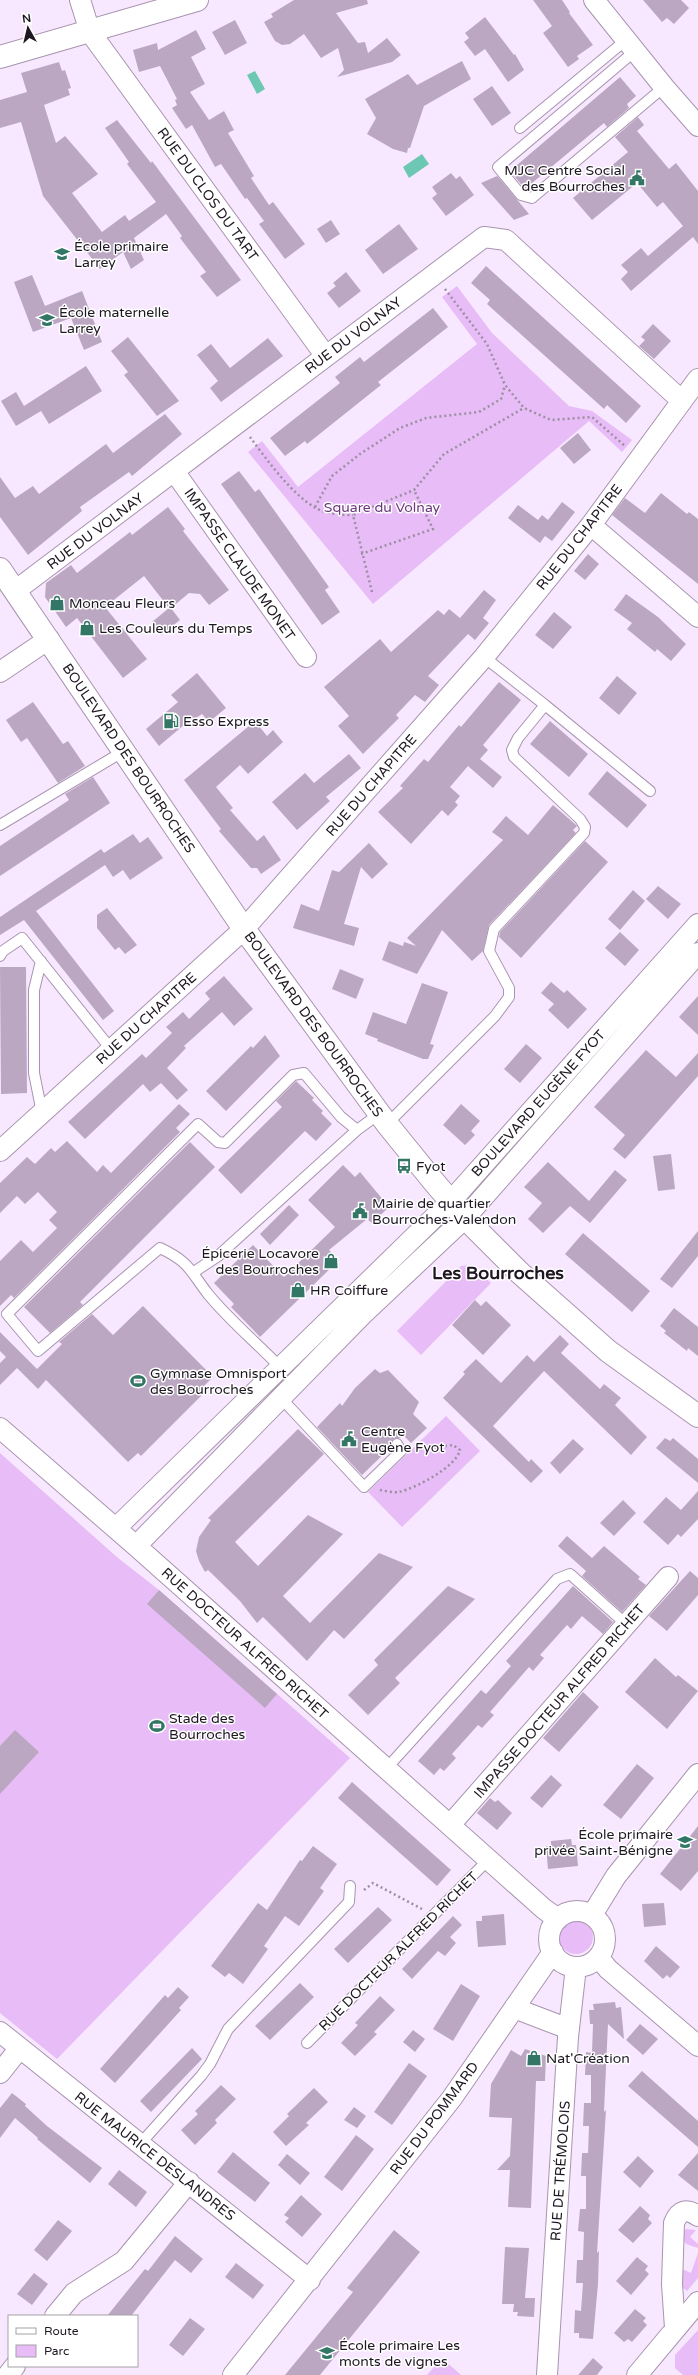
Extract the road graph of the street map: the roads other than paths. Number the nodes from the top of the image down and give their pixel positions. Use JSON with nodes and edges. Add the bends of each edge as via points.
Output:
{"nodes":[{"id":1,"x":80,"y":0,"type":"edge"},
{"id":2,"x":197,"y":0,"type":"edge"},
{"id":3,"x":594,"y":0,"type":"edge"},
{"id":4,"x":90,"y":32,"type":"junction"},
{"id":5,"x":631,"y":46,"type":"junction"},
{"id":6,"x":0,"y":57,"type":"edge"},
{"id":7,"x":664,"y":87,"type":"junction"},
{"id":8,"x":696,"y":119,"type":"edge"},
{"id":9,"x":520,"y":128,"type":"dead end"},
{"id":10,"x":325,"y":355,"type":"junction"},
{"id":11,"x":698,"y":379,"type":"edge"},
{"id":12,"x":682,"y":401,"type":"junction"},
{"id":13,"x":174,"y":471,"type":"junction"},
{"id":14,"x":591,"y":525,"type":"junction"},
{"id":15,"x":0,"y":569,"type":"edge"},
{"id":16,"x":15,"y":591,"type":"junction"},
{"id":17,"x":698,"y":617,"type":"edge"},
{"id":18,"x":49,"y":639,"type":"junction"},
{"id":19,"x":306,"y":657,"type":"dead end"},
{"id":20,"x":484,"y":657,"type":"junction"},
{"id":21,"x":0,"y":672,"type":"edge"},
{"id":22,"x":545,"y":705,"type":"junction"},
{"id":23,"x":124,"y":751,"type":"junction"},
{"id":24,"x":650,"y":791,"type":"dead end"},
{"id":25,"x":0,"y":825,"type":"edge"},
{"id":26,"x":698,"y":924,"type":"edge"},
{"id":27,"x":244,"y":928,"type":"junction"},
{"id":28,"x":698,"y":953,"type":"edge"},
{"id":29,"x":0,"y":956,"type":"edge"},
{"id":30,"x":41,"y":961,"type":"junction"},
{"id":31,"x":112,"y":1049,"type":"junction"},
{"id":32,"x":42,"y":1113,"type":"junction"},
{"id":33,"x":383,"y":1118,"type":"junction"},
{"id":34,"x":357,"y":1130,"type":"junction"},
{"id":35,"x":0,"y":1151,"type":"edge"},
{"id":36,"x":451,"y":1201,"type":"junction"},
{"id":37,"x":465,"y":1218,"type":"junction"},
{"id":38,"x":194,"y":1272,"type":"junction"},
{"id":39,"x":280,"y":1367,"type":"junction"},
{"id":40,"x":281,"y":1398,"type":"junction"},
{"id":41,"x":698,"y":1416,"type":"edge"},
{"id":42,"x":0,"y":1428,"type":"edge"},
{"id":43,"x":399,"y":1448,"type":"road end"},
{"id":44,"x":116,"y":1528,"type":"junction"},
{"id":45,"x":136,"y":1546,"type":"junction"},
{"id":46,"x":668,"y":1578,"type":"dead end"},
{"id":47,"x":628,"y":1625,"type":"junction"},
{"id":48,"x":386,"y":1769,"type":"junction"},
{"id":49,"x":698,"y":1774,"type":"edge"},
{"id":50,"x":450,"y":1825,"type":"junction"},
{"id":51,"x":488,"y":1860,"type":"junction"},
{"id":52,"x":350,"y":1886,"type":"dead end"},
{"id":53,"x":592,"y":1916,"type":"junction"},
{"id":54,"x":558,"y":1919,"type":"junction"},
{"id":55,"x":552,"y":1952,"type":"junction"},
{"id":56,"x":598,"y":1958,"type":"junction"},
{"id":57,"x":576,"y":1967,"type":"junction"},
{"id":58,"x":514,"y":2008,"type":"junction"},
{"id":59,"x":569,"y":2029,"type":"junction"},
{"id":60,"x":0,"y":2032,"type":"edge"},
{"id":61,"x":307,"y":2043,"type":"dead end"},
{"id":62,"x":698,"y":2046,"type":"edge"},
{"id":63,"x":19,"y":2049,"type":"junction"},
{"id":64,"x":0,"y":2073,"type":"edge"},
{"id":65,"x":140,"y":2144,"type":"junction"},
{"id":66,"x":189,"y":2182,"type":"junction"},
{"id":67,"x":698,"y":2216,"type":"edge"},
{"id":68,"x":310,"y":2280,"type":"junction"},
{"id":69,"x":698,"y":2302,"type":"edge"},
{"id":70,"x":56,"y":2315,"type":"edge"},
{"id":71,"x":675,"y":2328,"type":"junction"},
{"id":72,"x":15,"y":2367,"type":"edge"},
{"id":73,"x":647,"y":2372,"type":"edge"},
{"id":74,"x":8,"y":2375,"type":"edge"},
{"id":75,"x":233,"y":2375,"type":"edge"},
{"id":76,"x":547,"y":2375,"type":"edge"}],
"edges":[{"from":1,"to":4,"type":"street","name":"RUE DU CLOS DU TART"},
{"from":2,"to":4,"type":"main road"},
{"from":3,"to":5,"type":"street"},
{"from":4,"to":6,"type":"main road"},
{"from":4,"to":10,"type":"street","name":"RUE DU CLOS DU TART"},
{"from":5,"to":7,"type":"street"},
{"from":5,"to":7,"type":"lane","via":[[498,167],[521,195],[532,198]]},
{"from":5,"to":9,"type":"lane"},
{"from":7,"to":8,"type":"street"},
{"from":10,"to":12,"type":"street","name":"RUE DU VOLNAY","via":[[484,237],[506,240]]},
{"from":10,"to":13,"type":"street","name":"RUE DU VOLNAY"},
{"from":11,"to":12,"type":"street","name":"RUE DU CHAPITRE"},
{"from":12,"to":14,"type":"street","name":"RUE DU CHAPITRE"},
{"from":13,"to":16,"type":"street","name":"RUE DU VOLNAY"},
{"from":13,"to":19,"type":"street","name":"IMPASSE CLAUDE MONET"},
{"from":14,"to":17,"type":"street"},
{"from":14,"to":20,"type":"street","name":"RUE DU CHAPITRE"},
{"from":15,"to":16,"type":"main road","name":"BOULEVARD DES BOURROCHES"},
{"from":16,"to":18,"type":"main road","name":"BOULEVARD DES BOURROCHES"},
{"from":18,"to":21,"type":"street"},
{"from":18,"to":23,"type":"main road","name":"BOULEVARD DES BOURROCHES"},
{"from":20,"to":22,"type":"lane"},
{"from":20,"to":27,"type":"street","name":"RUE DU CHAPITRE"},
{"from":22,"to":24,"type":"lane"},
{"from":22,"to":33,"type":"lane","via":[[518,738],[512,750],[514,757],[580,819],[585,828],[584,833],[494,929],[489,951],[510,988],[509,997],[495,1016]]},
{"from":23,"to":25,"type":"lane"},
{"from":23,"to":27,"type":"main road","name":"BOULEVARD DES BOURROCHES"},
{"from":26,"to":36,"type":"street","name":"BOULEVARD EUGÈNE FYOT"},
{"from":27,"to":31,"type":"street","name":"RUE DU CHAPITRE"},
{"from":27,"to":33,"type":"main road","name":"BOULEVARD DES BOURROCHES"},
{"from":28,"to":37,"type":"street","name":"BOULEVARD EUGÈNE FYOT"},
{"from":29,"to":30,"type":"lane","via":[[22,938]]},
{"from":30,"to":31,"type":"lane"},
{"from":30,"to":32,"type":"lane","via":[[34,998],[34,1073]]},
{"from":31,"to":32,"type":"street","name":"RUE DU CHAPITRE"},
{"from":32,"to":35,"type":"street","name":"RUE DU CHAPITRE"},
{"from":33,"to":34,"type":"lane"},
{"from":33,"to":36,"type":"main road","name":"BOULEVARD DES BOURROCHES"},
{"from":34,"to":38,"type":"lane","via":[[218,1256]]},
{"from":34,"to":38,"type":"lane","via":[[341,1117],[304,1073],[293,1075],[225,1143],[218,1142],[198,1124],[7,1314],[38,1351],[160,1248],[177,1256]]},
{"from":36,"to":37,"type":"main road","name":"BOULEVARD DES BOURROCHES"},
{"from":36,"to":39,"type":"street","name":"BOULEVARD EUGÈNE FYOT"},
{"from":37,"to":40,"type":"street","name":"BOULEVARD EUGÈNE FYOT","via":[[362,1315]]},
{"from":37,"to":41,"type":"main road","name":"BOULEVARD DES BOURROCHES","via":[[520,1273],[608,1351]]},
{"from":38,"to":39,"type":"lane","via":[[208,1294]]},
{"from":39,"to":44,"type":"street","name":"BOULEVARD EUGÈNE FYOT"},
{"from":40,"to":43,"type":"lane","via":[[364,1487]]},
{"from":40,"to":45,"type":"street","name":"BOULEVARD EUGÈNE FYOT"},
{"from":42,"to":44,"type":"street","name":"RUE DOCTEUR ALFRED RICHET"},
{"from":44,"to":45,"type":"street","name":"RUE DOCTEUR ALFRED RICHET"},
{"from":45,"to":48,"type":"street","name":"RUE DOCTEUR ALFRED RICHET"},
{"from":46,"to":47,"type":"street","name":"IMPASSE DOCTEUR ALFRED RICHET"},
{"from":47,"to":48,"type":"lane","via":[[570,1574],[557,1579]]},
{"from":47,"to":50,"type":"street","name":"IMPASSE DOCTEUR ALFRED RICHET"},
{"from":48,"to":50,"type":"street","name":"RUE DOCTEUR ALFRED RICHET"},
{"from":49,"to":53,"type":"street","via":[[616,1876]]},
{"from":50,"to":51,"type":"street","name":"RUE DOCTEUR ALFRED RICHET"},
{"from":51,"to":54,"type":"street","name":"RUE DOCTEUR ALFRED RICHET"},
{"from":51,"to":61,"type":"lane","name":"RUE DOCTEUR ALFRED RICHET"},
{"from":52,"to":65,"type":"lane","via":[[349,1902],[228,2029],[201,2076]]},
{"from":53,"to":54,"type":"street","via":[[575,1911]]},
{"from":53,"to":56,"type":"street","via":[[604,1930],[605,1940]]},
{"from":54,"to":55,"type":"street","via":[[550,1934]]},
{"from":55,"to":57,"type":"street","via":[[566,1965]]},
{"from":55,"to":58,"type":"street","name":"RUE DU POMMARD"},
{"from":56,"to":57,"type":"street","via":[[592,1963]]},
{"from":56,"to":62,"type":"street"},
{"from":57,"to":59,"type":"street","name":"RUE DE TRÉMOLOIS"},
{"from":58,"to":59,"type":"street"},
{"from":58,"to":68,"type":"street","name":"RUE DU POMMARD","via":[[452,2098]]},
{"from":59,"to":76,"type":"street","name":"RUE DE TRÉMOLOIS"},
{"from":60,"to":63,"type":"street","name":"RUE MAURICE DESLANDRES"},
{"from":63,"to":64,"type":"street"},
{"from":63,"to":65,"type":"street","name":"RUE MAURICE DESLANDRES"},
{"from":65,"to":66,"type":"street","name":"RUE MAURICE DESLANDRES"},
{"from":66,"to":68,"type":"street","name":"RUE MAURICE DESLANDRES"},
{"from":66,"to":70,"type":"street","via":[[124,2261],[74,2293]]},
{"from":67,"to":71,"type":"street","via":[[691,2211],[683,2211],[676,2216],[674,2223],[672,2284]]},
{"from":68,"to":75,"type":"street","name":"RUE DU POMMARD"},
{"from":69,"to":71,"type":"street"},
{"from":71,"to":73,"type":"street"},
{"from":72,"to":74,"type":"street"}]}
